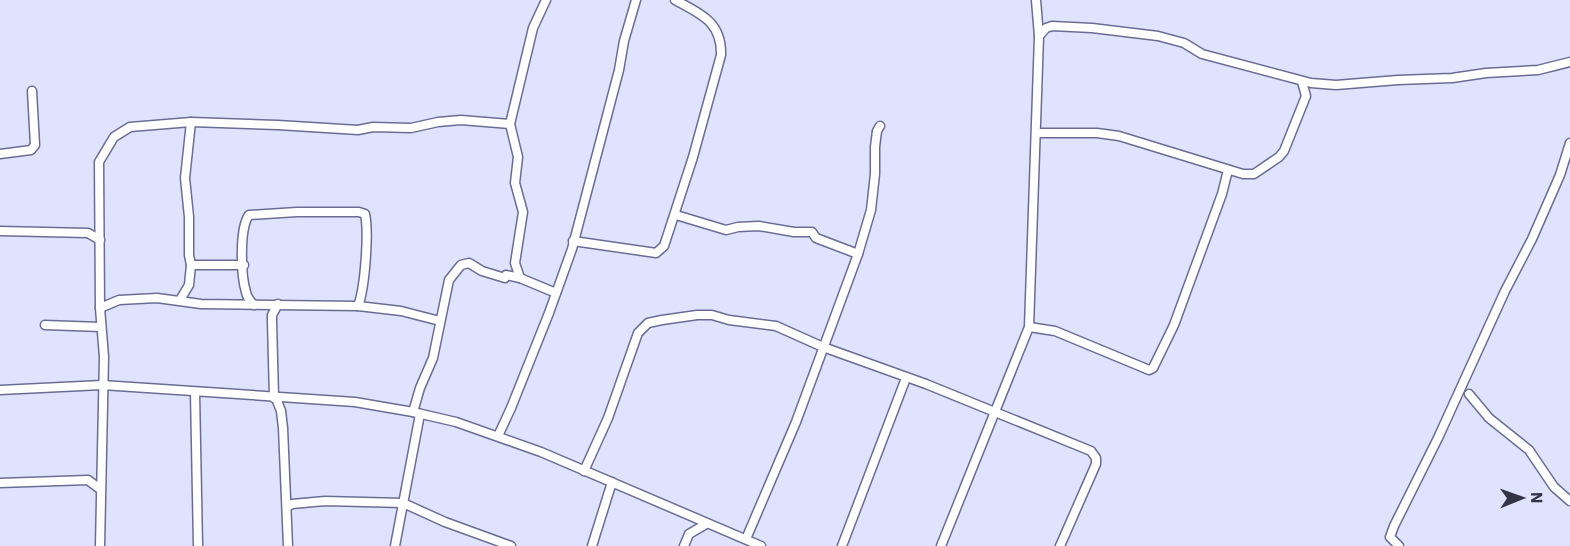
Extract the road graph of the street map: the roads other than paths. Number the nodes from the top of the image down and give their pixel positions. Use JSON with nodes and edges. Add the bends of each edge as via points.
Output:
{"nodes":[{"id":1,"x":546,"y":0,"type":"edge"},
{"id":2,"x":636,"y":0,"type":"edge"},
{"id":3,"x":675,"y":0,"type":"edge"},
{"id":4,"x":1036,"y":0,"type":"edge"},
{"id":5,"x":1039,"y":36,"type":"junction"},
{"id":6,"x":1570,"y":62,"type":"edge"},
{"id":7,"x":1302,"y":82,"type":"junction"},
{"id":8,"x":32,"y":91,"type":"dead end"},
{"id":9,"x":191,"y":122,"type":"junction"},
{"id":10,"x":510,"y":124,"type":"junction"},
{"id":11,"x":880,"y":126,"type":"dead end"},
{"id":12,"x":1037,"y":133,"type":"junction"},
{"id":13,"x":1570,"y":143,"type":"edge"},
{"id":14,"x":0,"y":154,"type":"edge"},
{"id":15,"x":1228,"y":170,"type":"junction"},
{"id":16,"x":676,"y":215,"type":"junction"},
{"id":17,"x":0,"y":231,"type":"edge"},
{"id":18,"x":100,"y":240,"type":"junction"},
{"id":19,"x":573,"y":241,"type":"junction"},
{"id":20,"x":858,"y":254,"type":"junction"},
{"id":21,"x":191,"y":265,"type":"junction"},
{"id":22,"x":244,"y":265,"type":"junction"},
{"id":23,"x":520,"y":278,"type":"junction"},
{"id":24,"x":245,"y":291,"type":"junction"},
{"id":25,"x":556,"y":293,"type":"junction"},
{"id":26,"x":180,"y":300,"type":"junction"},
{"id":27,"x":238,"y":304,"type":"junction"},
{"id":28,"x":254,"y":304,"type":"junction"},
{"id":29,"x":265,"y":304,"type":"junction"},
{"id":30,"x":278,"y":304,"type":"junction"},
{"id":31,"x":358,"y":306,"type":"junction"},
{"id":32,"x":100,"y":308,"type":"junction"},
{"id":33,"x":272,"y":315,"type":"junction"},
{"id":34,"x":440,"y":321,"type":"junction"},
{"id":35,"x":45,"y":325,"type":"dead end"},
{"id":36,"x":101,"y":327,"type":"junction"},
{"id":37,"x":1029,"y":327,"type":"junction"},
{"id":38,"x":823,"y":346,"type":"junction"},
{"id":39,"x":906,"y":378,"type":"junction"},
{"id":40,"x":102,"y":385,"type":"junction"},
{"id":41,"x":0,"y":390,"type":"edge"},
{"id":42,"x":195,"y":392,"type":"junction"},
{"id":43,"x":1469,"y":394,"type":"dead end"},
{"id":44,"x":275,"y":398,"type":"junction"},
{"id":45,"x":995,"y":411,"type":"junction"},
{"id":46,"x":417,"y":413,"type":"junction"},
{"id":47,"x":498,"y":436,"type":"junction"},
{"id":48,"x":101,"y":470,"type":"junction"},
{"id":49,"x":584,"y":471,"type":"junction"},
{"id":50,"x":88,"y":480,"type":"junction"},
{"id":51,"x":612,"y":482,"type":"junction"},
{"id":52,"x":0,"y":483,"type":"edge"},
{"id":53,"x":100,"y":489,"type":"junction"},
{"id":54,"x":1570,"y":501,"type":"edge"},
{"id":55,"x":289,"y":503,"type":"junction"},
{"id":56,"x":403,"y":503,"type":"junction"},
{"id":57,"x":687,"y":515,"type":"junction"},
{"id":58,"x":706,"y":524,"type":"junction"},
{"id":59,"x":689,"y":534,"type":"junction"},
{"id":60,"x":746,"y":539,"type":"junction"},
{"id":61,"x":103,"y":544,"type":"edge"},
{"id":62,"x":198,"y":546,"type":"edge"},
{"id":63,"x":288,"y":546,"type":"edge"},
{"id":64,"x":395,"y":546,"type":"edge"},
{"id":65,"x":512,"y":546,"type":"edge"},
{"id":66,"x":592,"y":546,"type":"edge"},
{"id":67,"x":684,"y":546,"type":"edge"},
{"id":68,"x":761,"y":546,"type":"edge"},
{"id":69,"x":842,"y":546,"type":"edge"},
{"id":70,"x":941,"y":546,"type":"edge"},
{"id":71,"x":1060,"y":546,"type":"edge"},
{"id":72,"x":1399,"y":546,"type":"edge"}],
"edges":[{"from":1,"to":10,"type":"street","via":[[532,28]]},
{"from":2,"to":19,"type":"street"},
{"from":3,"to":16,"type":"street","via":[[710,21],[720,35],[721,47]]},
{"from":4,"to":5,"type":"street"},
{"from":5,"to":7,"type":"street","via":[[1052,26],[1149,34],[1184,43],[1202,54]]},
{"from":5,"to":12,"type":"street"},
{"from":6,"to":7,"type":"street","via":[[1538,70],[1452,78],[1336,85]]},
{"from":7,"to":15,"type":"street","via":[[1306,96],[1279,157],[1254,174]]},
{"from":8,"to":14,"type":"street","via":[[35,145],[31,150]]},
{"from":9,"to":10,"type":"street","via":[[358,130],[411,128],[461,120]]},
{"from":9,"to":18,"type":"street","via":[[130,127],[114,137],[99,162]]},
{"from":9,"to":21,"type":"street","via":[[185,178]]},
{"from":10,"to":23,"type":"street","via":[[518,157],[515,183],[523,212],[515,263]]},
{"from":11,"to":20,"type":"street","via":[[871,210]]},
{"from":12,"to":15,"type":"street","via":[[1119,136]]},
{"from":12,"to":37,"type":"street"},
{"from":13,"to":72,"type":"street","via":[[1532,239],[1394,526],[1390,537]]},
{"from":15,"to":37,"type":"street","via":[[1174,325],[1153,368],[1149,370],[1055,331]]},
{"from":16,"to":19,"type":"street","via":[[664,246],[656,253]]},
{"from":16,"to":20,"type":"street","via":[[726,230],[759,226],[812,232],[816,238]]},
{"from":17,"to":18,"type":"street","via":[[88,232]]},
{"from":18,"to":32,"type":"street"},
{"from":19,"to":25,"type":"street"},
{"from":20,"to":38,"type":"street"},
{"from":21,"to":22,"type":"street"},
{"from":21,"to":26,"type":"street","via":[[189,285]]},
{"from":22,"to":24,"type":"street"},
{"from":22,"to":31,"type":"street","via":[[242,244],[249,215],[363,213],[365,269]]},
{"from":23,"to":25,"type":"street"},
{"from":23,"to":34,"type":"street","via":[[505,278],[469,263],[461,265],[448,280]]},
{"from":24,"to":27,"type":"street"},
{"from":24,"to":28,"type":"street"},
{"from":25,"to":47,"type":"street"},
{"from":26,"to":27,"type":"street"},
{"from":26,"to":32,"type":"street","via":[[119,300]]},
{"from":27,"to":28,"type":"street"},
{"from":28,"to":29,"type":"street"},
{"from":29,"to":30,"type":"street"},
{"from":29,"to":33,"type":"street"},
{"from":30,"to":31,"type":"street"},
{"from":30,"to":33,"type":"street"},
{"from":31,"to":34,"type":"street"},
{"from":32,"to":36,"type":"street"},
{"from":33,"to":44,"type":"street"},
{"from":34,"to":46,"type":"street","via":[[433,358],[420,388]]},
{"from":35,"to":36,"type":"street"},
{"from":36,"to":40,"type":"street"},
{"from":37,"to":45,"type":"street"},
{"from":38,"to":39,"type":"street"},
{"from":38,"to":49,"type":"street","via":[[776,326],[718,316],[697,315],[648,323],[638,333],[608,418]]},
{"from":38,"to":60,"type":"street","via":[[796,422]]},
{"from":39,"to":45,"type":"street"},
{"from":39,"to":69,"type":"street"},
{"from":40,"to":41,"type":"street"},
{"from":40,"to":42,"type":"street"},
{"from":40,"to":48,"type":"street"},
{"from":42,"to":44,"type":"street"},
{"from":42,"to":62,"type":"street"},
{"from":43,"to":54,"type":"street","via":[[1489,418],[1529,450],[1554,487]]},
{"from":44,"to":46,"type":"street","via":[[355,402]]},
{"from":44,"to":55,"type":"street","via":[[283,421]]},
{"from":45,"to":70,"type":"street"},
{"from":45,"to":71,"type":"street","via":[[1087,448],[1096,458]]},
{"from":46,"to":47,"type":"street"},
{"from":46,"to":56,"type":"street"},
{"from":47,"to":49,"type":"street"},
{"from":48,"to":50,"type":"street"},
{"from":48,"to":53,"type":"street"},
{"from":49,"to":51,"type":"street"},
{"from":50,"to":52,"type":"street"},
{"from":50,"to":53,"type":"street"},
{"from":51,"to":57,"type":"street"},
{"from":51,"to":66,"type":"street"},
{"from":53,"to":61,"type":"street"},
{"from":55,"to":56,"type":"street"},
{"from":55,"to":63,"type":"street"},
{"from":56,"to":64,"type":"street"},
{"from":56,"to":65,"type":"street"},
{"from":57,"to":58,"type":"street"},
{"from":57,"to":59,"type":"street"},
{"from":58,"to":59,"type":"street"},
{"from":58,"to":60,"type":"street"},
{"from":59,"to":67,"type":"street"},
{"from":60,"to":68,"type":"street"}]}
